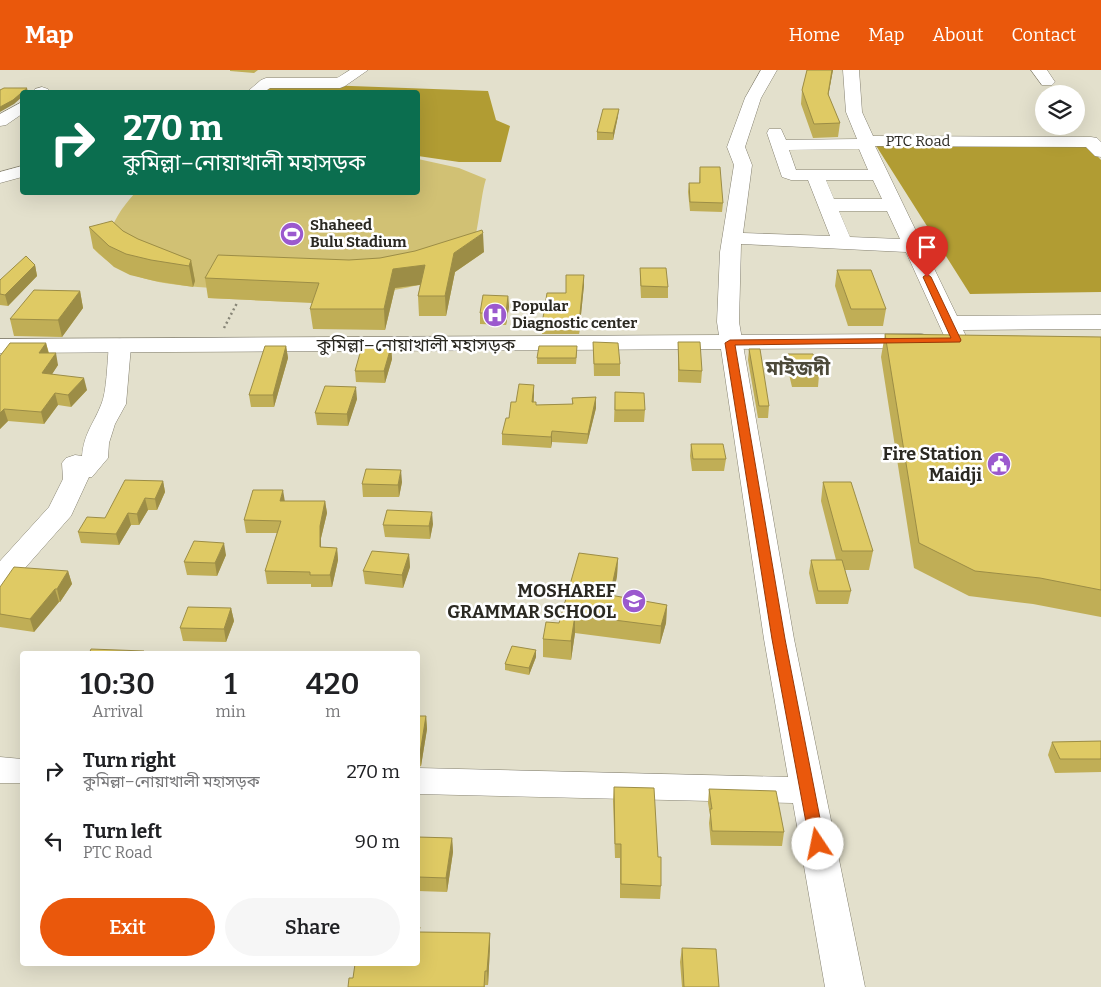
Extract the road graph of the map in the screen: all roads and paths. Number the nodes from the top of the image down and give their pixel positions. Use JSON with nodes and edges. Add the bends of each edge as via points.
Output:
{"nodes":[{"id":1,"x":360,"y":70,"type":"edge"},
{"id":2,"x":769,"y":70,"type":"edge"},
{"id":3,"x":851,"y":70,"type":"edge"},
{"id":4,"x":257,"y":90,"type":"edge"},
{"id":5,"x":20,"y":108,"type":"edge"},
{"id":6,"x":0,"y":121,"type":"edge"},
{"id":7,"x":866,"y":143,"type":"junction"},
{"id":8,"x":1101,"y":152,"type":"edge"},
{"id":9,"x":0,"y":161,"type":"edge"},
{"id":10,"x":20,"y":165,"type":"edge"},
{"id":11,"x":20,"y":172,"type":"edge"},
{"id":12,"x":815,"y":175,"type":"junction"},
{"id":13,"x":879,"y":175,"type":"junction"},
{"id":14,"x":0,"y":178,"type":"edge"},
{"id":15,"x":827,"y":205,"type":"junction"},
{"id":16,"x":894,"y":205,"type":"junction"},
{"id":17,"x":732,"y":238,"type":"junction"},
{"id":18,"x":842,"y":243,"type":"junction"},
{"id":19,"x":912,"y":246,"type":"junction"},
{"id":20,"x":237,"y":303,"type":"dead end"},
{"id":21,"x":1101,"y":322,"type":"edge"},
{"id":22,"x":953,"y":332,"type":"junction"},
{"id":23,"x":1101,"y":340,"type":"edge"},
{"id":24,"x":730,"y":343,"type":"junction"},
{"id":25,"x":0,"y":346,"type":"edge"},
{"id":26,"x":120,"y":346,"type":"junction"},
{"id":27,"x":214,"y":346,"type":"junction"},
{"id":28,"x":0,"y":580,"type":"edge"},
{"id":29,"x":0,"y":770,"type":"edge"},
{"id":30,"x":20,"y":771,"type":"edge"},
{"id":31,"x":420,"y":780,"type":"edge"},
{"id":32,"x":808,"y":790,"type":"junction"},
{"id":33,"x":845,"y":987,"type":"edge"}],
"edges":[{"from":1,"to":4,"type":"main road","via":[[340,82],[266,83]]},
{"from":2,"to":17,"type":"main road","via":[[753,98],[736,147],[743,165]]},
{"from":3,"to":7,"type":"main road","via":[[854,112]]},
{"from":5,"to":6,"type":"main road"},
{"from":7,"to":8,"type":"main road","name":"PTC Road","via":[[1091,142]]},
{"from":7,"to":12,"type":"main road","via":[[777,139],[788,173]]},
{"from":7,"to":13,"type":"main road","name":"PTC Road"},
{"from":9,"to":10,"type":"main road"},
{"from":11,"to":14,"type":"main road"},
{"from":12,"to":13,"type":"main road"},
{"from":12,"to":15,"type":"main road"},
{"from":13,"to":16,"type":"main road","name":"PTC Road"},
{"from":15,"to":16,"type":"main road"},
{"from":15,"to":18,"type":"main road"},
{"from":16,"to":19,"type":"main road","name":"PTC Road"},
{"from":17,"to":18,"type":"main road"},
{"from":17,"to":24,"type":"main road","via":[[728,312]]},
{"from":18,"to":19,"type":"main road"},
{"from":19,"to":22,"type":"main road","name":"PTC Road"},
{"from":20,"to":27,"type":"path"},
{"from":21,"to":22,"type":"main road"},
{"from":22,"to":23,"type":"main road","name":"কুমিল্লা–নোয়াখালী মহাসড়ক"},
{"from":22,"to":24,"type":"main road","name":"কুমিল্লা–নোয়াখালী মহাসড়ক"},
{"from":24,"to":27,"type":"main road","name":"কুমিল্লা–নোয়াখালী মহাসড়ক"},
{"from":24,"to":32,"type":"main road","via":[[779,639]]},
{"from":25,"to":26,"type":"main road","name":"কুমিল্লা–নোয়াখালী মহাসড়ক"},
{"from":26,"to":27,"type":"main road","name":"কুমিল্লা–নোয়াখালী মহাসড়ক"},
{"from":26,"to":28,"type":"main road","via":[[114,404],[96,443],[95,458],[83,471],[75,463],[76,479],[61,510]]},
{"from":29,"to":30,"type":"main road"},
{"from":31,"to":32,"type":"main road"},
{"from":32,"to":33,"type":"main road"}]}
